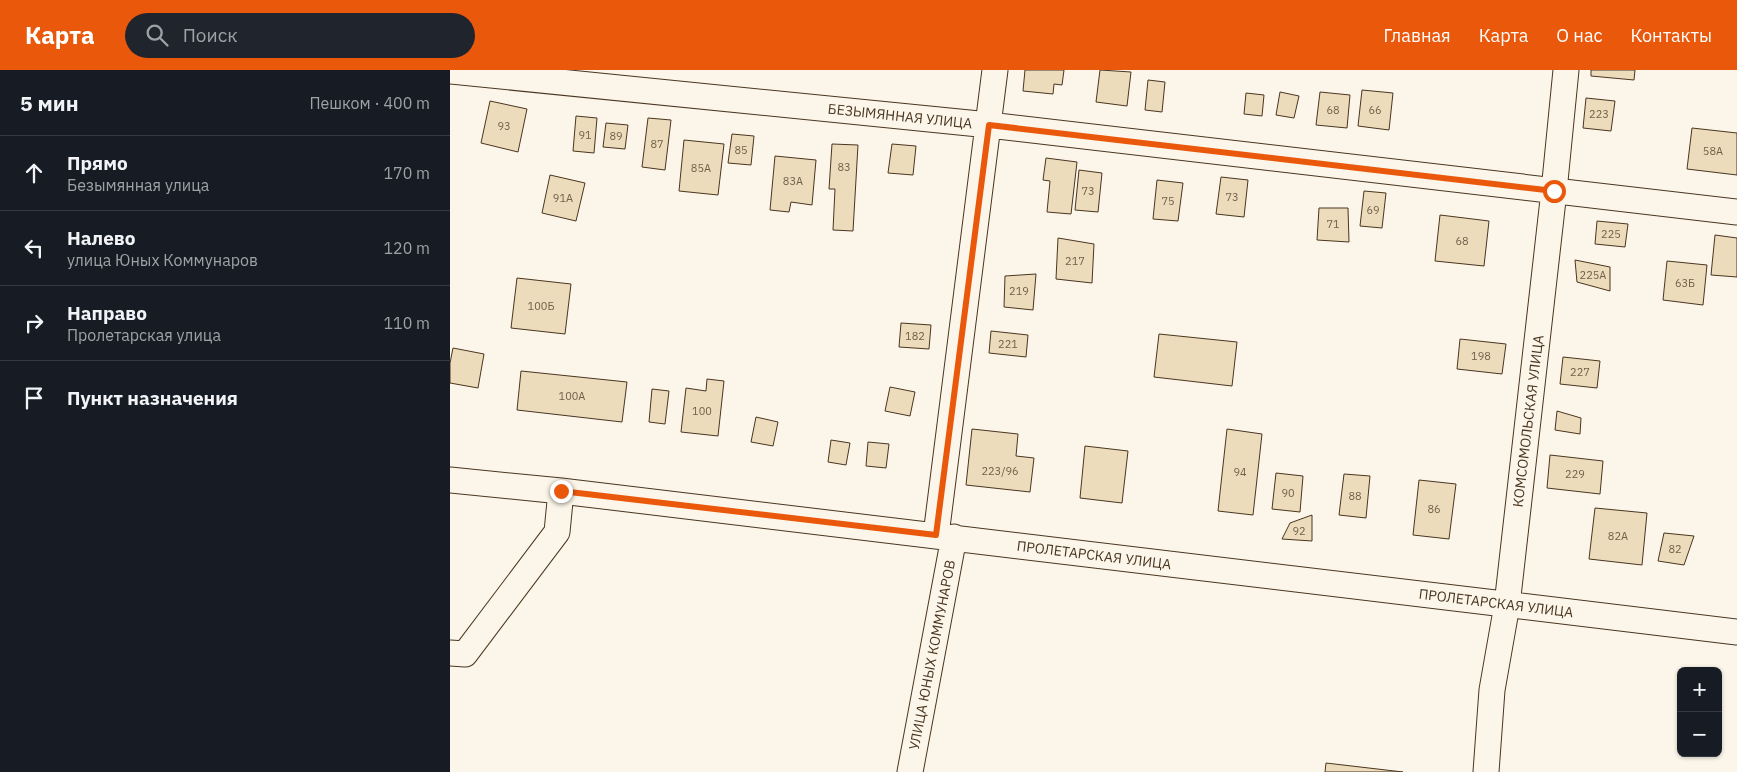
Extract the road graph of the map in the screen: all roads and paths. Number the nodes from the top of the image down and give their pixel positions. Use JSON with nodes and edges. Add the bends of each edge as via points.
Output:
{"nodes":[{"id":1,"x":995,"y":70,"type":"edge"},
{"id":2,"x":1566,"y":70,"type":"edge"},
{"id":3,"x":450,"y":71,"type":"edge"},
{"id":4,"x":989,"y":125,"type":"junction"},
{"id":5,"x":1554,"y":191,"type":"junction"},
{"id":6,"x":1737,"y":212,"type":"edge"},
{"id":7,"x":450,"y":480,"type":"edge"},
{"id":8,"x":561,"y":491,"type":"junction"},
{"id":9,"x":945,"y":536,"type":"junction"},
{"id":10,"x":1507,"y":605,"type":"junction"},
{"id":11,"x":1737,"y":632,"type":"edge"},
{"id":12,"x":450,"y":653,"type":"edge"},
{"id":13,"x":910,"y":772,"type":"edge"},
{"id":14,"x":1486,"y":772,"type":"edge"}],
"edges":[{"from":1,"to":4,"type":"street","name":"УЛИЦА ЮНЫХ КОММУНАРОВ"},
{"from":2,"to":5,"type":"street","name":"КОМСОМОЛЬСКАЯ УЛИЦА"},
{"from":3,"to":4,"type":"street","name":"БЕЗЫМЯННАЯ УЛИЦА"},
{"from":4,"to":5,"type":"street","name":"БЕЗЫМЯННАЯ УЛИЦА"},
{"from":4,"to":9,"type":"street","name":"УЛИЦА ЮНЫХ КОММУНАРОВ"},
{"from":5,"to":6,"type":"street","name":"БЕЗЫМЯННАЯ УЛИЦА"},
{"from":5,"to":10,"type":"street","name":"КОМСОМОЛЬСКАЯ УЛИЦА"},
{"from":7,"to":8,"type":"street","name":"ПРОЛЕТАРСКАЯ УЛИЦА"},
{"from":8,"to":9,"type":"street","name":"ПРОЛЕТАРСКАЯ УЛИЦА"},
{"from":8,"to":12,"type":"street","via":[[557,532],[465,654]]},
{"from":9,"to":10,"type":"street","name":"ПРОЛЕТАРСКАЯ УЛИЦА"},
{"from":9,"to":13,"type":"street","name":"УЛИЦА ЮНЫХ КОММУНАРОВ"},
{"from":10,"to":11,"type":"street","name":"ПРОЛЕТАРСКАЯ УЛИЦА"},
{"from":10,"to":14,"type":"street","name":"КОМСОМОЛЬСКАЯ УЛИЦА","via":[[1492,690]]}]}
